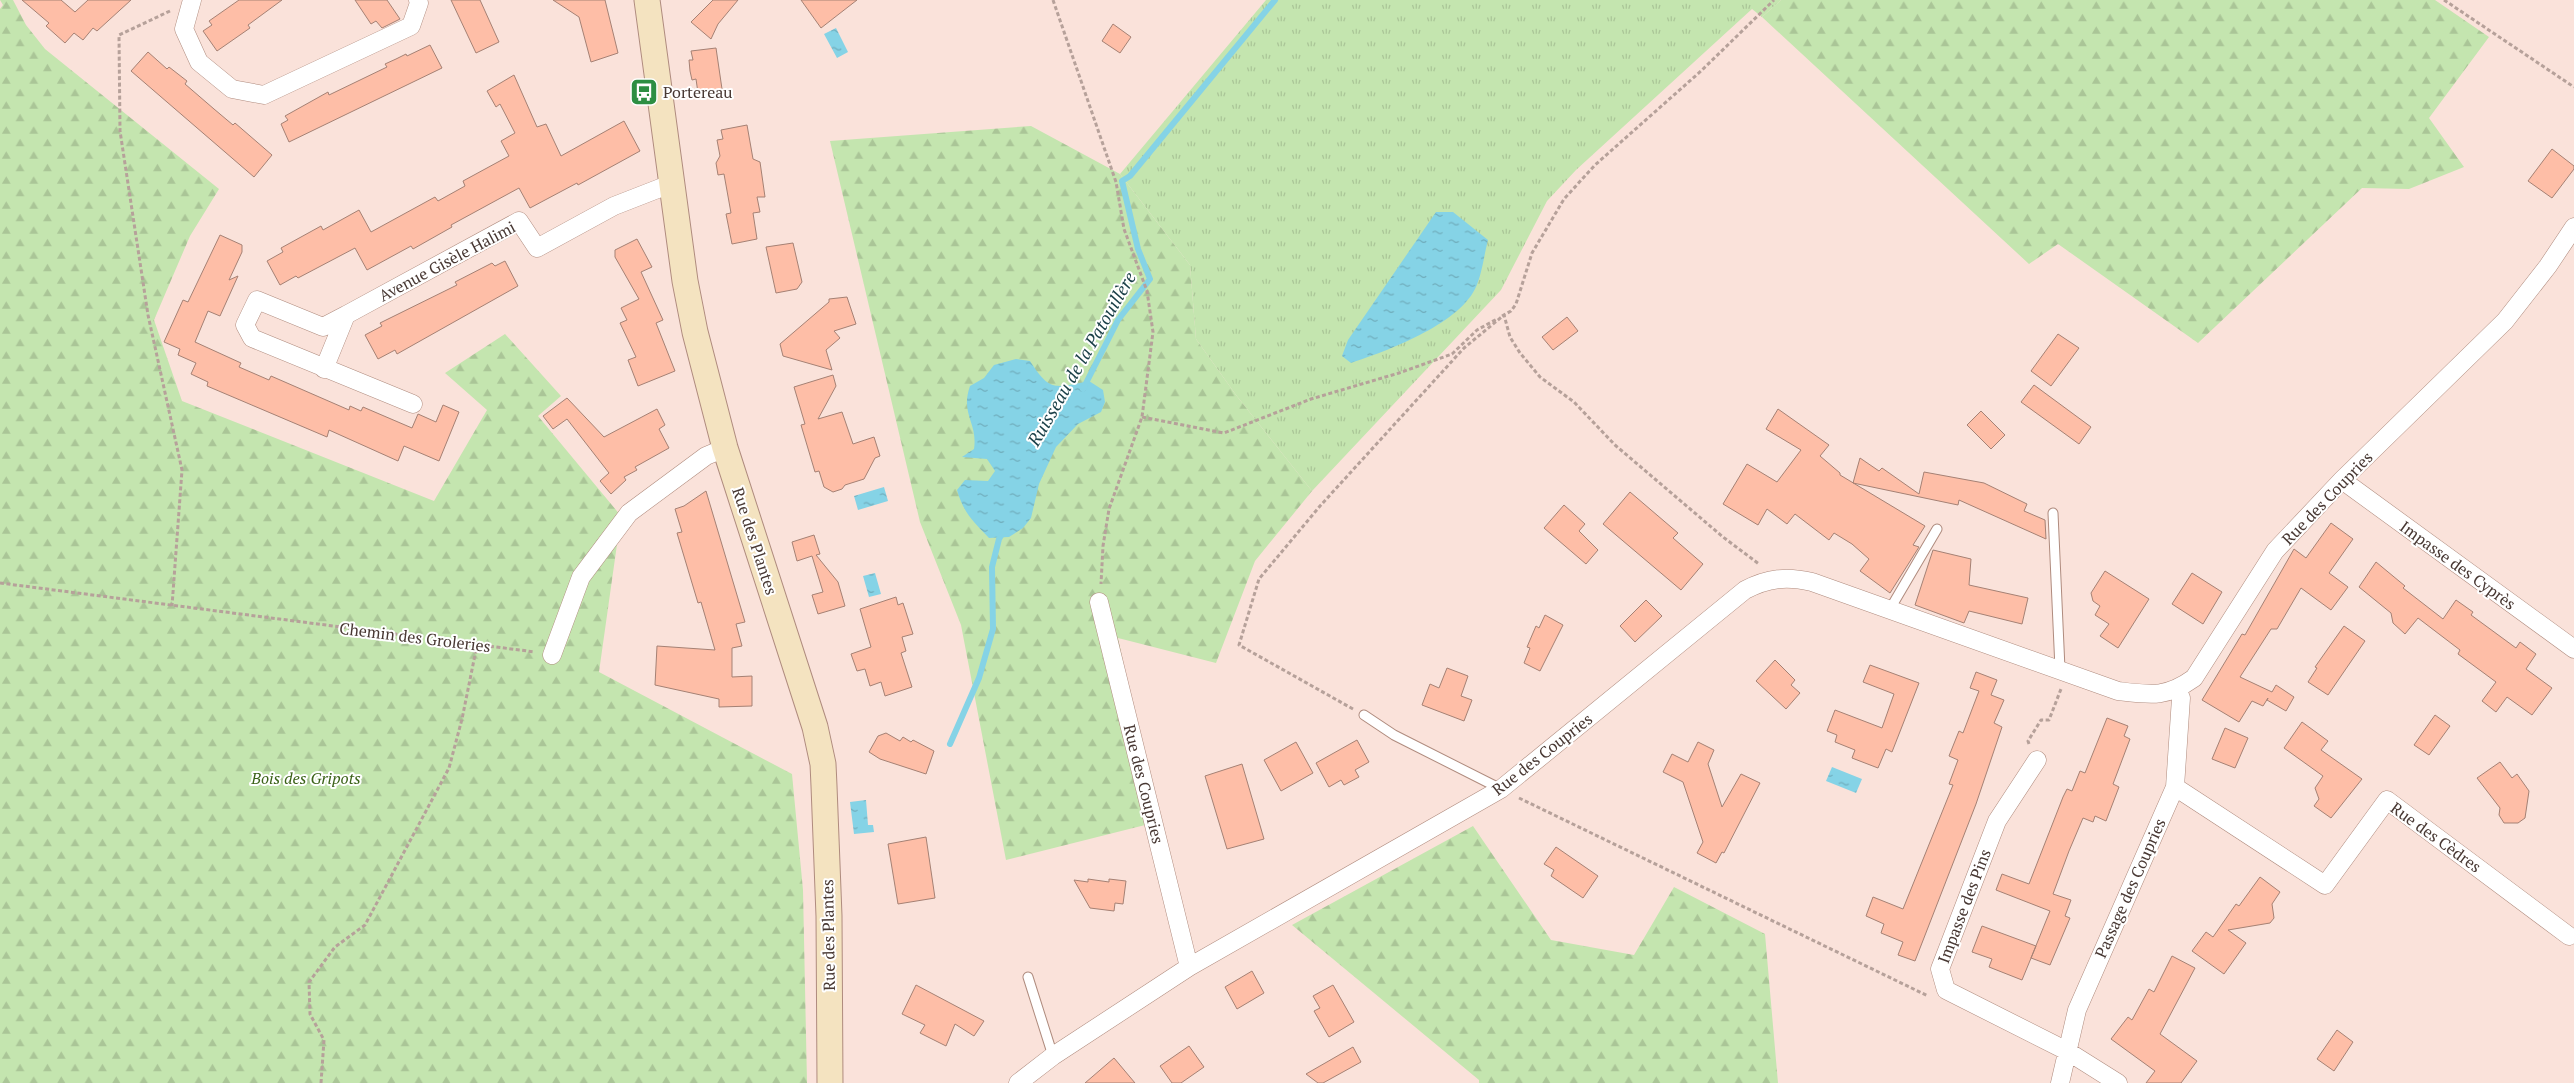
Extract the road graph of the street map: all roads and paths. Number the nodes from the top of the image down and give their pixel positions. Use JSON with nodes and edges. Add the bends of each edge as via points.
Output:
{"nodes":[{"id":1,"x":418,"y":0,"type":"edge"},
{"id":2,"x":647,"y":0,"type":"edge"},
{"id":3,"x":1054,"y":0,"type":"edge"},
{"id":4,"x":1774,"y":0,"type":"edge"},
{"id":5,"x":2444,"y":0,"type":"edge"},
{"id":6,"x":191,"y":1,"type":"edge"},
{"id":7,"x":2574,"y":87,"type":"edge"},
{"id":8,"x":673,"y":183,"type":"junction"},
{"id":9,"x":2574,"y":227,"type":"edge"},
{"id":10,"x":1504,"y":315,"type":"junction"},
{"id":11,"x":346,"y":316,"type":"junction"},
{"id":12,"x":324,"y":370,"type":"junction"},
{"id":13,"x":413,"y":404,"type":"dead end"},
{"id":14,"x":1142,"y":417,"type":"junction"},
{"id":15,"x":725,"y":448,"type":"junction"},
{"id":16,"x":2342,"y":480,"type":"junction"},
{"id":17,"x":2053,"y":513,"type":"dead end"},
{"id":18,"x":1937,"y":530,"type":"dead end"},
{"id":19,"x":1778,"y":578,"type":"junction"},
{"id":20,"x":0,"y":583,"type":"edge"},
{"id":21,"x":1099,"y":602,"type":"joint"},
{"id":22,"x":172,"y":606,"type":"junction"},
{"id":23,"x":1890,"y":609,"type":"junction"},
{"id":24,"x":477,"y":645,"type":"junction"},
{"id":25,"x":2574,"y":649,"type":"edge"},
{"id":26,"x":552,"y":655,"type":"joint"},
{"id":27,"x":2060,"y":669,"type":"junction"},
{"id":28,"x":2178,"y":690,"type":"junction"},
{"id":29,"x":1364,"y":715,"type":"joint"},
{"id":30,"x":2036,"y":760,"type":"joint"},
{"id":31,"x":2175,"y":787,"type":"junction"},
{"id":32,"x":1501,"y":789,"type":"junction"},
{"id":33,"x":2569,"y":936,"type":"dead end"},
{"id":34,"x":1189,"y":967,"type":"junction"},
{"id":35,"x":1028,"y":977,"type":"dead end"},
{"id":36,"x":1934,"y":999,"type":"dead end"},
{"id":37,"x":2067,"y":1051,"type":"junction"},
{"id":38,"x":1053,"y":1056,"type":"junction"},
{"id":39,"x":321,"y":1083,"type":"edge"},
{"id":40,"x":830,"y":1083,"type":"edge"},
{"id":41,"x":1018,"y":1083,"type":"edge"},
{"id":42,"x":2060,"y":1083,"type":"edge"},
{"id":43,"x":2118,"y":1083,"type":"edge"}],
"edges":[{"from":1,"to":6,"type":"street","via":[[411,26],[264,96],[232,89],[199,62],[184,30]]},
{"from":2,"to":8,"type":"street","name":"Rue des Plantes"},
{"from":3,"to":14,"type":"path","via":[[1116,182],[1124,230],[1147,291],[1153,332]]},
{"from":4,"to":10,"type":"path","via":[[1701,72],[1594,165],[1564,199],[1532,252],[1516,304]]},
{"from":5,"to":7,"type":"path"},
{"from":6,"to":22,"type":"path","via":[[119,35],[120,131],[148,315],[182,470]]},
{"from":8,"to":11,"type":"street","name":"Avenue Gisèle Halimi","via":[[614,206],[537,248],[519,221]]},
{"from":8,"to":15,"type":"street","name":"Rue des Plantes","via":[[695,332]]},
{"from":9,"to":16,"type":"street","name":"Rue des Coupries","via":[[2505,321]]},
{"from":10,"to":14,"type":"path","via":[[1477,330],[1452,354],[1311,399],[1224,433]]},
{"from":10,"to":19,"type":"path","via":[[1510,337],[1540,377],[1574,402],[1616,445],[1723,537]]},
{"from":10,"to":29,"type":"path","via":[[1457,355],[1320,506],[1259,579],[1239,645]]},
{"from":11,"to":12,"type":"street"},
{"from":11,"to":12,"type":"street","name":"Avenue Gisèle Halimi","via":[[323,327],[257,300],[245,324],[252,338]]},
{"from":12,"to":13,"type":"street","name":"Avenue Gisèle Halimi"},
{"from":14,"to":21,"type":"path","via":[[1109,509]]},
{"from":15,"to":26,"type":"street","via":[[706,456],[629,513],[581,577]]},
{"from":15,"to":40,"type":"street","name":"Rue des Plantes","via":[[815,727],[823,764],[829,916]]},
{"from":16,"to":25,"type":"street","name":"Impasse des Cyprès"},
{"from":16,"to":28,"type":"street","name":"Rue des Coupries","via":[[2275,552],[2194,678]]},
{"from":17,"to":27,"type":"lane"},
{"from":18,"to":23,"type":"lane"},
{"from":19,"to":23,"type":"street","name":"Rue des Coupries","via":[[1812,582]]},
{"from":19,"to":32,"type":"street","name":"Rue des Coupries","via":[[1745,590]]},
{"from":20,"to":22,"type":"path","name":"Chemin des Groleries"},
{"from":21,"to":34,"type":"street","name":"Rue des Coupries"},
{"from":22,"to":24,"type":"path","name":"Chemin des Groleries"},
{"from":23,"to":27,"type":"street","name":"Rue des Coupries"},
{"from":24,"to":26,"type":"path","name":"Chemin des Groleries"},
{"from":24,"to":39,"type":"path","via":[[449,768],[365,926],[335,947],[309,982],[310,1014],[324,1040]]},
{"from":27,"to":28,"type":"street","name":"Rue des Coupries","via":[[2118,691],[2164,694]]},
{"from":27,"to":30,"type":"path","via":[[2062,686],[2049,720],[2041,720],[2028,741]]},
{"from":28,"to":31,"type":"street","name":"Passage des Coupries","via":[[2181,698]]},
{"from":29,"to":32,"type":"lane","via":[[1394,735]]},
{"from":30,"to":37,"type":"street","name":"Impasse des Pins","via":[[1996,821],[1940,969],[1946,990]]},
{"from":31,"to":33,"type":"street","name":"Rue des Cèdres","via":[[2325,885],[2387,800]]},
{"from":31,"to":37,"type":"street","name":"Passage des Coupries","via":[[2077,1010]]},
{"from":32,"to":34,"type":"street","name":"Rue des Coupries"},
{"from":32,"to":36,"type":"path"},
{"from":34,"to":38,"type":"street","name":"Rue des Coupries"},
{"from":35,"to":38,"type":"lane"},
{"from":37,"to":42,"type":"street","name":"Passage des Coupries"},
{"from":37,"to":43,"type":"street","name":"Impasse des Pins"},
{"from":38,"to":41,"type":"street","name":"Rue des Coupries"}]}
